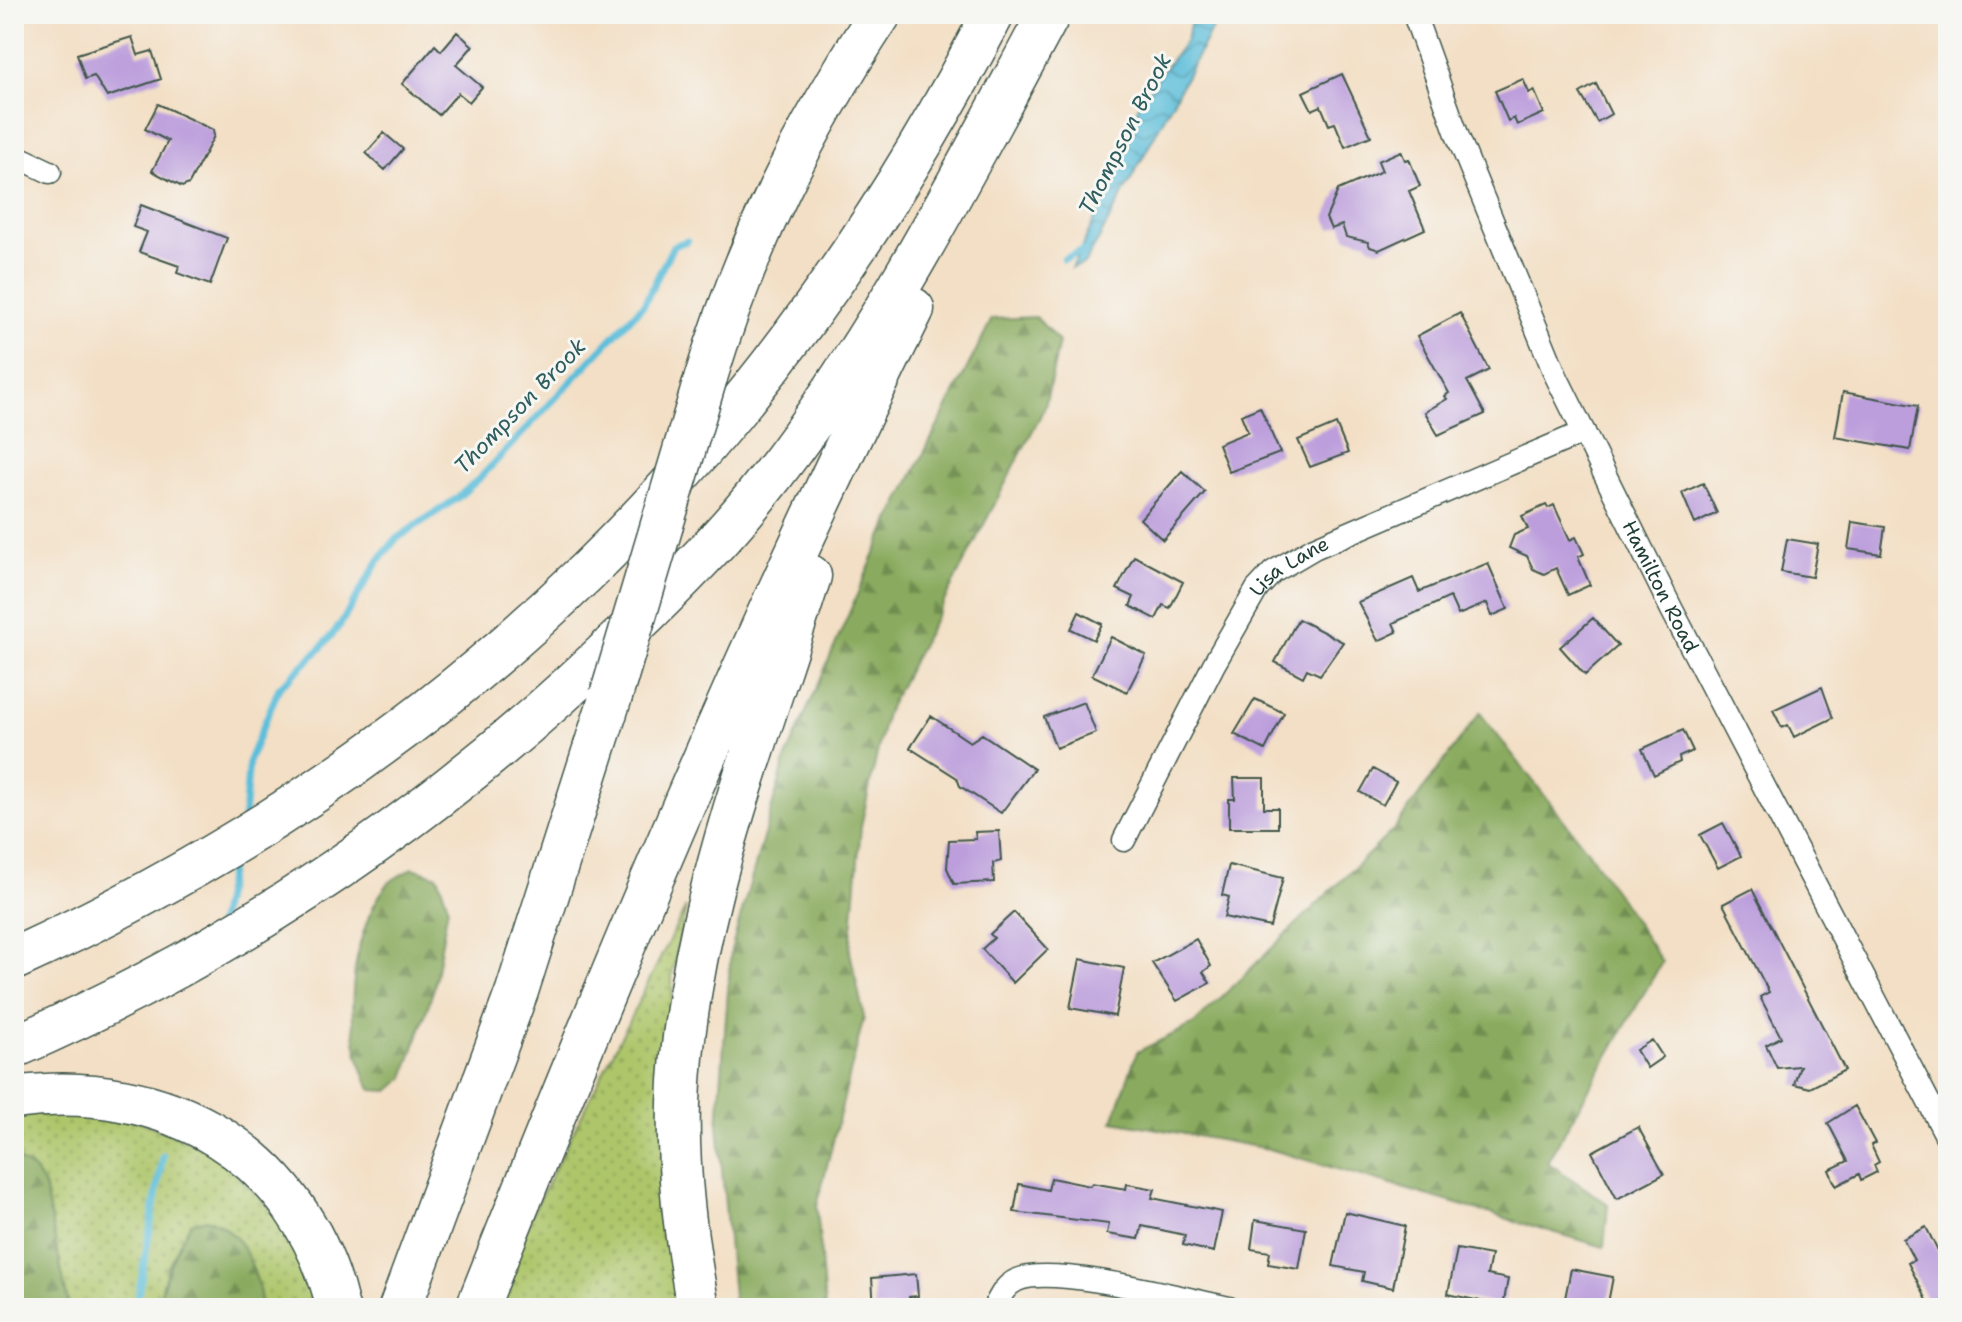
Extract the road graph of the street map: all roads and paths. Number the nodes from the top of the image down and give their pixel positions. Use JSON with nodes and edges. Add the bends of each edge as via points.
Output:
{"nodes":[{"id":1,"x":880,"y":14,"type":"edge"},
{"id":2,"x":993,"y":14,"type":"edge"},
{"id":3,"x":1049,"y":14,"type":"edge"},
{"id":4,"x":1060,"y":14,"type":"edge"},
{"id":5,"x":1414,"y":14,"type":"edge"},
{"id":6,"x":14,"y":155,"type":"edge"},
{"id":7,"x":50,"y":172,"type":"dead end"},
{"id":8,"x":861,"y":414,"type":"junction"},
{"id":9,"x":1584,"y":432,"type":"junction"},
{"id":10,"x":1124,"y":840,"type":"dead end"},
{"id":11,"x":14,"y":959,"type":"edge"},
{"id":12,"x":14,"y":1047,"type":"edge"},
{"id":13,"x":14,"y":1098,"type":"edge"},
{"id":14,"x":1948,"y":1139,"type":"edge"},
{"id":15,"x":338,"y":1308,"type":"edge"},
{"id":16,"x":400,"y":1308,"type":"edge"},
{"id":17,"x":477,"y":1308,"type":"edge"},
{"id":18,"x":698,"y":1308,"type":"edge"},
{"id":19,"x":994,"y":1308,"type":"edge"},
{"id":20,"x":1229,"y":1308,"type":"edge"}],
"edges":[{"from":1,"to":16,"type":"highway","bridge":true,"via":[[821,106],[774,194],[736,285],[517,991]]},
{"from":2,"to":11,"type":"highway","via":[[925,138],[842,271],[667,490],[519,637],[462,686],[314,795],[172,882]]},
{"from":3,"to":12,"type":"highway","via":[[929,236],[822,407],[755,497],[645,614],[534,717],[386,837],[261,920],[139,989]]},
{"from":4,"to":8,"type":"highway"},
{"from":5,"to":9,"type":"street","name":"Hamilton Road","via":[[1458,137]]},
{"from":6,"to":7,"type":"street"},
{"from":8,"to":17,"type":"highway","via":[[633,921]]},
{"from":8,"to":18,"type":"highway","via":[[729,834],[691,987],[681,1078],[680,1161]]},
{"from":9,"to":10,"type":"street","name":"Lisa Lane","via":[[1314,548],[1273,572],[1257,589],[1214,664]]},
{"from":9,"to":14,"type":"street","name":"Hamilton Road"},
{"from":13,"to":15,"type":"highway","via":[[119,1099],[173,1114],[221,1137],[259,1166],[292,1206],[323,1261]]},
{"from":19,"to":20,"type":"street","via":[[1004,1289],[1017,1280],[1048,1274]]}]}
